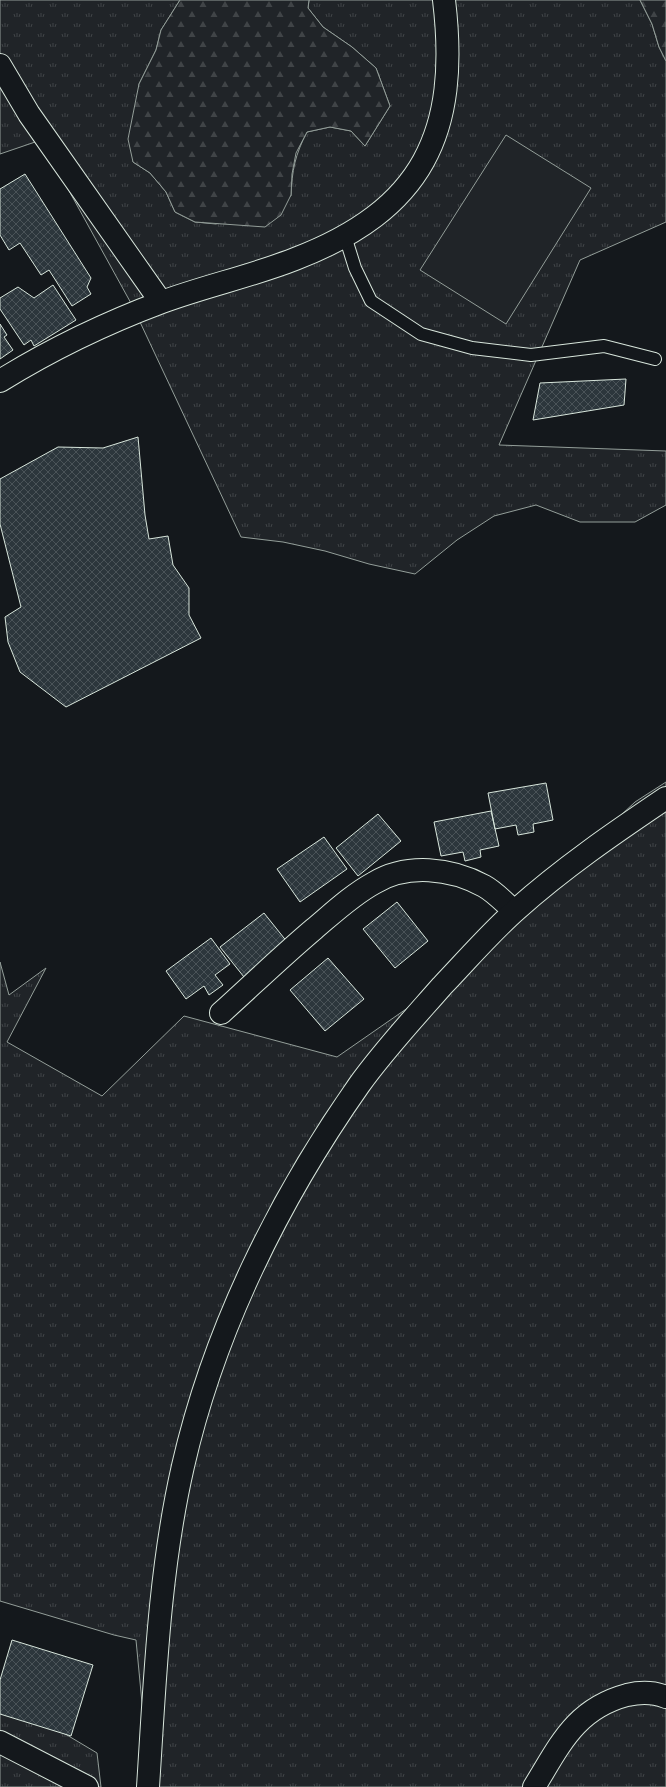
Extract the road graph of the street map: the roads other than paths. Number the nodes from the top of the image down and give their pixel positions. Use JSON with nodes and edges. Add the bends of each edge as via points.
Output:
{"nodes":[{"id":1,"x":444,"y":0,"type":"edge"},
{"id":2,"x":0,"y":65,"type":"edge"},
{"id":3,"x":345,"y":236,"type":"junction"},
{"id":4,"x":161,"y":302,"type":"junction"},
{"id":5,"x":655,"y":359,"type":"dead end"},
{"id":6,"x":0,"y":381,"type":"edge"},
{"id":7,"x":666,"y":798,"type":"edge"},
{"id":8,"x":514,"y":911,"type":"junction"},
{"id":9,"x":221,"y":1012,"type":"dead end"},
{"id":10,"x":666,"y":1697,"type":"edge"},
{"id":11,"x":0,"y":1742,"type":"edge"},
{"id":12,"x":86,"y":1787,"type":"edge"},
{"id":13,"x":148,"y":1787,"type":"edge"},
{"id":14,"x":534,"y":1787,"type":"edge"}],
"edges":[{"from":1,"to":3,"type":"street","via":[[446,82],[431,149],[404,191],[375,216]]},
{"from":2,"to":4,"type":"street","via":[[28,114]]},
{"from":3,"to":4,"type":"street","via":[[294,260]]},
{"from":3,"to":5,"type":"lane","via":[[371,301],[421,334],[472,348],[531,355],[604,346]]},
{"from":4,"to":6,"type":"street","via":[[55,350]]},
{"from":7,"to":8,"type":"street","via":[[596,845]]},
{"from":8,"to":9,"type":"street","via":[[485,887],[468,878],[448,872],[422,869],[396,873],[374,882],[344,904]]},
{"from":8,"to":13,"type":"street","via":[[407,1026],[360,1084],[285,1205],[233,1313],[196,1414],[173,1516],[158,1640]]},
{"from":10,"to":14,"type":"street","via":[[658,1693],[634,1694],[610,1700],[585,1714],[564,1739]]},
{"from":11,"to":12,"type":"street"}]}
